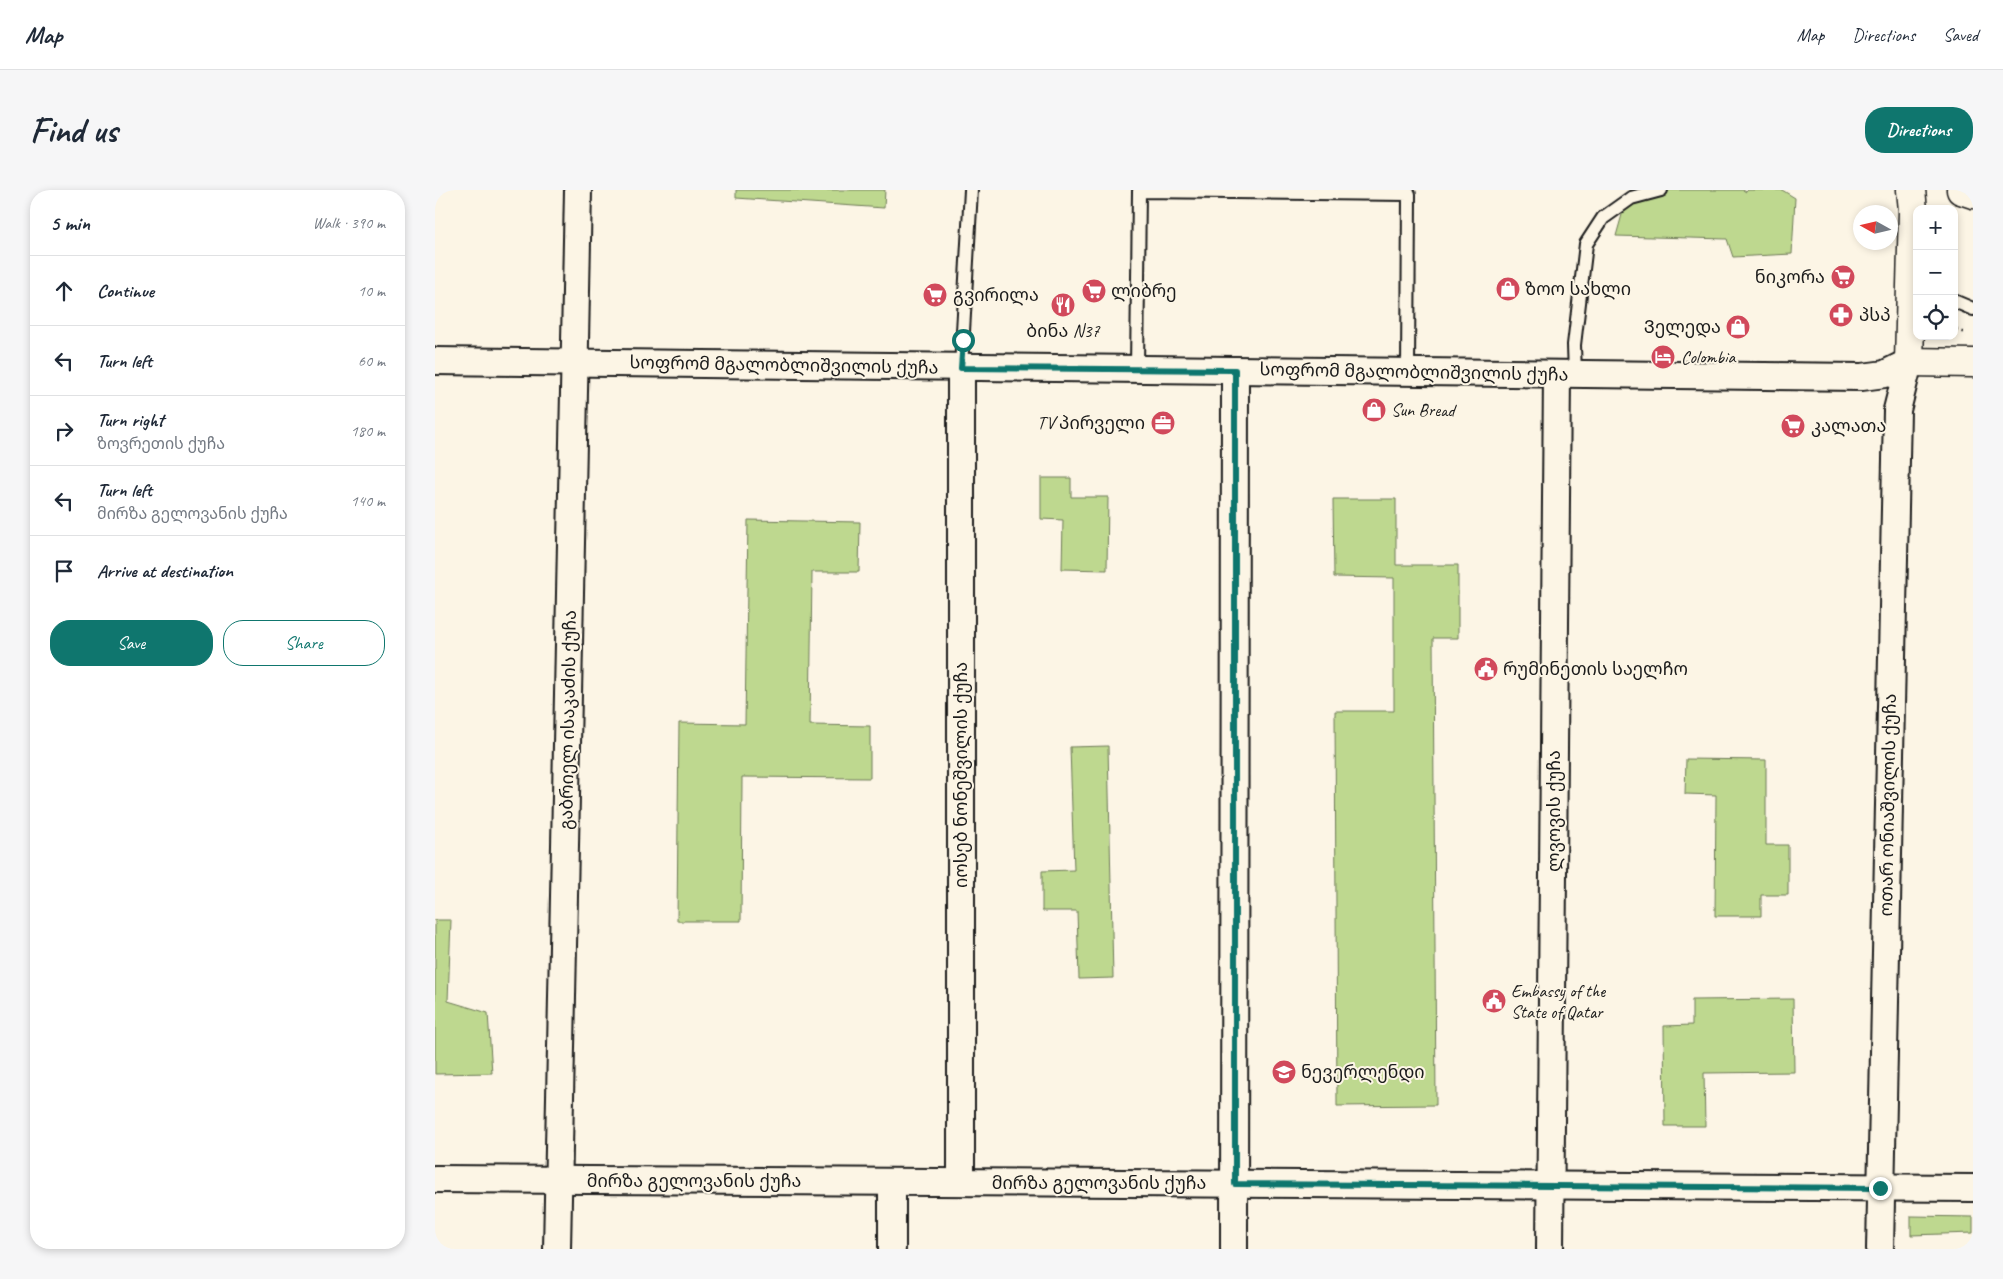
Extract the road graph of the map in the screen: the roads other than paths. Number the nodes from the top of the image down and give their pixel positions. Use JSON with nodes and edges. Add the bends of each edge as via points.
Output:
{"nodes":[{"id":1,"x":578,"y":190,"type":"edge"},
{"id":2,"x":971,"y":190,"type":"edge"},
{"id":3,"x":1661,"y":190,"type":"edge"},
{"id":4,"x":1961,"y":190,"type":"edge"},
{"id":5,"x":1973,"y":194,"type":"edge"},
{"id":6,"x":1917,"y":203,"type":"edge"},
{"id":7,"x":1958,"y":302,"type":"edge"},
{"id":8,"x":1973,"y":308,"type":"edge"},
{"id":9,"x":435,"y":361,"type":"edge"},
{"id":10,"x":1909,"y":362,"type":"junction"},
{"id":11,"x":576,"y":363,"type":"junction"},
{"id":12,"x":1973,"y":363,"type":"edge"},
{"id":13,"x":961,"y":368,"type":"junction"},
{"id":14,"x":1137,"y":369,"type":"junction"},
{"id":15,"x":1235,"y":370,"type":"junction"},
{"id":16,"x":1408,"y":372,"type":"junction"},
{"id":17,"x":1566,"y":374,"type":"junction"},
{"id":18,"x":435,"y":1179,"type":"edge"},
{"id":19,"x":557,"y":1180,"type":"junction"},
{"id":20,"x":892,"y":1182,"type":"junction"},
{"id":21,"x":961,"y":1182,"type":"junction"},
{"id":22,"x":1235,"y":1184,"type":"junction"},
{"id":23,"x":1551,"y":1186,"type":"junction"},
{"id":24,"x":1880,"y":1188,"type":"junction"},
{"id":25,"x":1973,"y":1188,"type":"edge"},
{"id":26,"x":557,"y":1249,"type":"edge"},
{"id":27,"x":892,"y":1249,"type":"edge"},
{"id":28,"x":1234,"y":1249,"type":"edge"},
{"id":29,"x":1550,"y":1249,"type":"edge"},
{"id":30,"x":1880,"y":1249,"type":"edge"}],
"edges":[{"from":1,"to":11,"type":"street","name":"გაბრიელ ისაკაძის ქუჩა"},
{"from":2,"to":13,"type":"lane"},
{"from":3,"to":17,"type":"lane","via":[[1631,198],[1603,218],[1586,244],[1574,345]]},
{"from":4,"to":5,"type":"main road"},
{"from":6,"to":10,"type":"main road"},
{"from":7,"to":8,"type":"lane"},
{"from":9,"to":11,"type":"street","name":"სოფრომ მგალობლიშვილის ქუჩა"},
{"from":10,"to":12,"type":"main road"},
{"from":10,"to":17,"type":"street","name":"სოფრომ მგალობლიშვილის ქუჩა","via":[[1885,374],[1862,377]]},
{"from":10,"to":24,"type":"street","name":"ოთარ ონიაშვილის ქუჩა","via":[[1897,410]]},
{"from":11,"to":13,"type":"street","name":"სოფრომ მგალობლიშვილის ქუჩა"},
{"from":11,"to":19,"type":"street","name":"გაბრიელ ისაკაძის ქუჩა"},
{"from":13,"to":14,"type":"street","name":"სოფრომ მგალობლიშვილის ქუჩა"},
{"from":13,"to":21,"type":"street","name":"იოსებ ნონეშვილის ქუჩა"},
{"from":14,"to":15,"type":"street","name":"სოფრომ მგალობლიშვილის ქუჩა"},
{"from":14,"to":16,"type":"lane","via":[[1139,191],[1409,194]]},
{"from":15,"to":16,"type":"street","name":"სოფრომ მგალობლიშვილის ქუჩა"},
{"from":15,"to":22,"type":"street"},
{"from":16,"to":17,"type":"street","name":"სოფრომ მგალობლიშვილის ქუჩა"},
{"from":17,"to":23,"type":"street","name":"ლვოვის ქუჩა"},
{"from":18,"to":19,"type":"street","name":"მირზა გელოვანის ქუჩა"},
{"from":19,"to":20,"type":"street","name":"მირზა გელოვანის ქუჩა"},
{"from":19,"to":26,"type":"street","name":"გაბრიელ ისაკაძის ქუჩა"},
{"from":20,"to":21,"type":"street","name":"მირზა გელოვანის ქუჩა"},
{"from":20,"to":27,"type":"street"},
{"from":21,"to":22,"type":"street","name":"მირზა გელოვანის ქუჩა"},
{"from":22,"to":23,"type":"street","name":"მირზა გელოვანის ქუჩა"},
{"from":22,"to":28,"type":"street"},
{"from":23,"to":24,"type":"street","name":"მირზა გელოვანის ქუჩა"},
{"from":23,"to":29,"type":"street","name":"ლვოვის ქუჩა"},
{"from":24,"to":25,"type":"street","name":"მირზა გელოვანის ქუჩა"},
{"from":24,"to":30,"type":"street","name":"ოთარ ონიაშვილის ქუჩა"}]}
